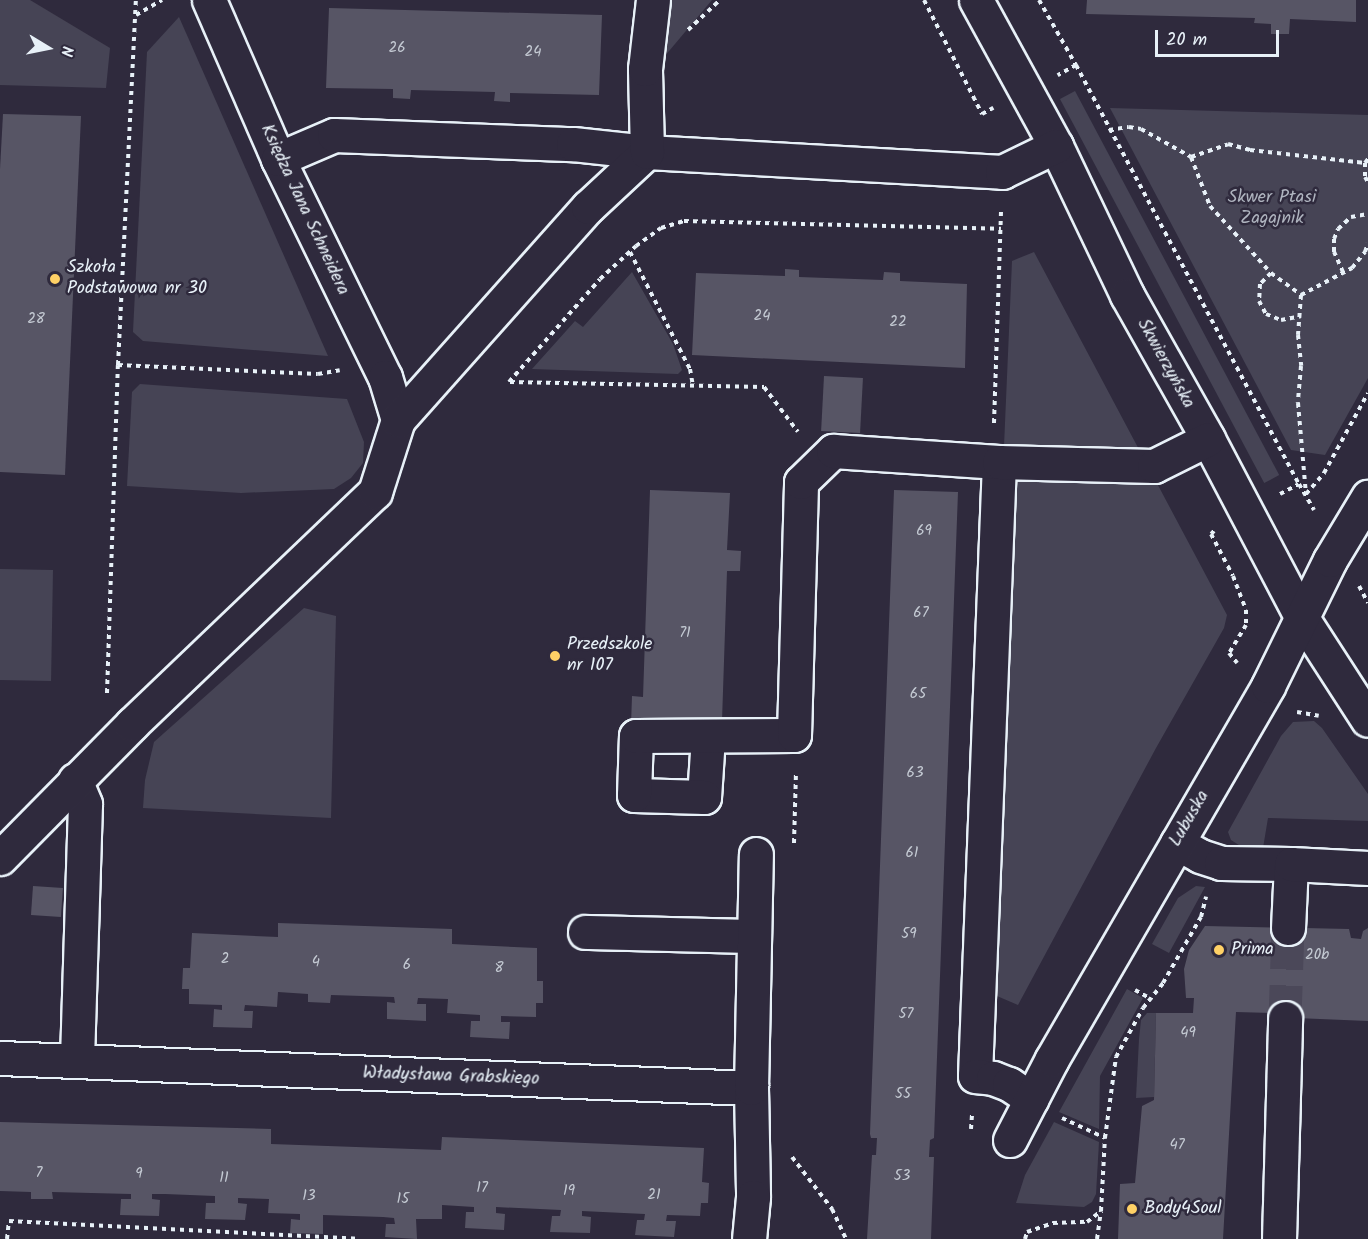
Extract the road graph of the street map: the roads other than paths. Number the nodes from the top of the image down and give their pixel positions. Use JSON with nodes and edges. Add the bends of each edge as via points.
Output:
{"nodes":[{"id":1,"x":209,"y":0,"type":"edge"},
{"id":2,"x":654,"y":0,"type":"edge"},
{"id":3,"x":976,"y":0,"type":"edge"},
{"id":4,"x":1056,"y":146,"type":"junction"},
{"id":5,"x":647,"y":152,"type":"junction"},
{"id":6,"x":278,"y":159,"type":"junction"},
{"id":7,"x":398,"y":420,"type":"junction"},
{"id":8,"x":1208,"y":439,"type":"junction"},
{"id":9,"x":999,"y":462,"type":"junction"},
{"id":10,"x":1368,"y":497,"type":"edge"},
{"id":11,"x":1302,"y":618,"type":"junction"},
{"id":12,"x":1368,"y":720,"type":"edge"},
{"id":13,"x":708,"y":737,"type":"dead end"},
{"id":14,"x":75,"y":780,"type":"junction"},
{"id":15,"x":1177,"y":843,"type":"junction"},
{"id":16,"x":756,"y":854,"type":"dead end"},
{"id":17,"x":0,"y":858,"type":"edge"},
{"id":18,"x":1291,"y":864,"type":"junction"},
{"id":19,"x":1368,"y":868,"type":"edge"},
{"id":20,"x":1288,"y":928,"type":"tunnel mouth"},
{"id":21,"x":585,"y":932,"type":"dead end"},
{"id":22,"x":754,"y":936,"type":"junction"},
{"id":23,"x":1285,"y":1018,"type":"tunnel mouth"},
{"id":24,"x":0,"y":1058,"type":"edge"},
{"id":25,"x":77,"y":1061,"type":"junction"},
{"id":26,"x":751,"y":1088,"type":"junction"},
{"id":27,"x":1031,"y":1099,"type":"junction"},
{"id":28,"x":1010,"y":1140,"type":"dead end"},
{"id":29,"x":749,"y":1239,"type":"edge"},
{"id":30,"x":1279,"y":1239,"type":"edge"}],
"edges":[{"from":1,"to":6,"type":"street","name":"Księdza Jana Schneidera"},
{"from":2,"to":5,"type":"street","via":[[645,69]]},
{"from":3,"to":4,"type":"street","name":"Skwierzyńska"},
{"from":4,"to":5,"type":"street","via":[[1002,171]]},
{"from":4,"to":8,"type":"street","name":"Skwierzyńska","via":[[1126,295]]},
{"from":5,"to":6,"type":"street","via":[[573,144],[334,135]]},
{"from":5,"to":7,"type":"street","via":[[588,207]]},
{"from":6,"to":7,"type":"street","name":"Księdza Jana Schneidera","via":[[385,377]]},
{"from":7,"to":14,"type":"street","via":[[375,492]]},
{"from":8,"to":9,"type":"street","via":[[1154,466]]},
{"from":8,"to":11,"type":"street","name":"Skwierzyńska"},
{"from":9,"to":13,"type":"street","via":[[833,451],[801,482],[795,735]]},
{"from":9,"to":27,"type":"street","via":[[975,1076],[1009,1084]]},
{"from":10,"to":11,"type":"street","name":"Lubuska","via":[[1330,560]]},
{"from":11,"to":12,"type":"street","name":"Skwierzyńska"},
{"from":11,"to":15,"type":"street","name":"Lubuska","via":[[1268,686]]},
{"from":14,"to":17,"type":"street"},
{"from":14,"to":25,"type":"street","via":[[85,804]]},
{"from":15,"to":18,"type":"street","via":[[1214,861]]},
{"from":15,"to":27,"type":"street","name":"Lubuska"},
{"from":16,"to":22,"type":"street"},
{"from":18,"to":19,"type":"street"},
{"from":18,"to":20,"type":"street"},
{"from":21,"to":22,"type":"street"},
{"from":22,"to":26,"type":"street"},
{"from":23,"to":30,"type":"street"},
{"from":24,"to":25,"type":"street","name":"Władysława Grabskiego"},
{"from":25,"to":26,"type":"street","name":"Władysława Grabskiego"},
{"from":26,"to":29,"type":"street"},
{"from":27,"to":28,"type":"street","name":"Lubuska"}]}
